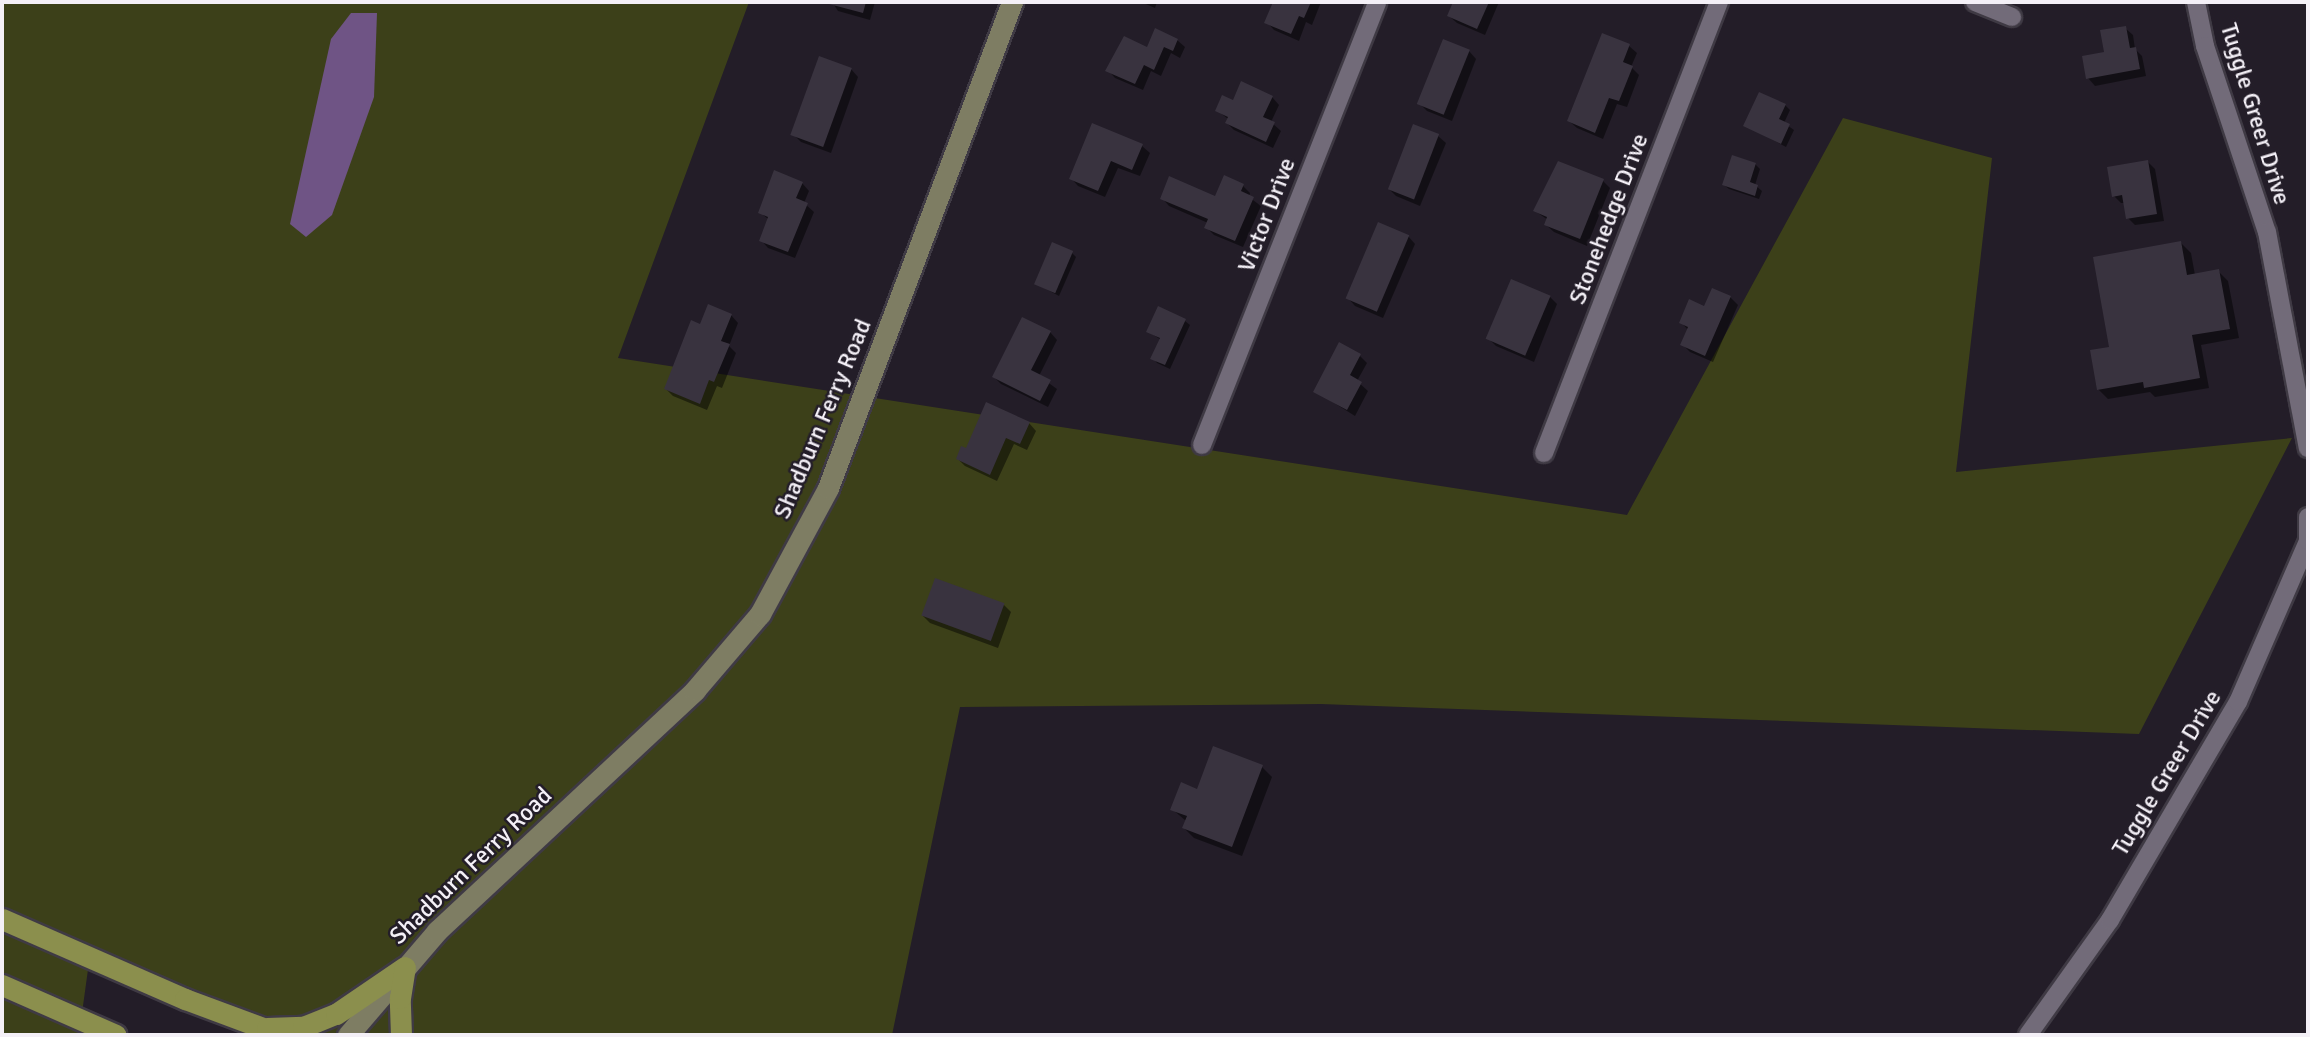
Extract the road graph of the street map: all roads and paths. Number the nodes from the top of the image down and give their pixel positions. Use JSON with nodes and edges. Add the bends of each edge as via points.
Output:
{"nodes":[{"id":1,"x":1012,"y":2,"type":"edge"},
{"id":2,"x":1377,"y":2,"type":"edge"},
{"id":3,"x":1718,"y":2,"type":"edge"},
{"id":4,"x":1975,"y":2,"type":"edge"},
{"id":5,"x":2196,"y":2,"type":"edge"},
{"id":6,"x":2012,"y":17,"type":"dead end"},
{"id":7,"x":1202,"y":445,"type":"dead end"},
{"id":8,"x":2308,"y":448,"type":"edge"},
{"id":9,"x":1544,"y":453,"type":"dead end"},
{"id":10,"x":2308,"y":517,"type":"edge"},
{"id":11,"x":2308,"y":541,"type":"edge"},
{"id":12,"x":2,"y":919,"type":"edge"},
{"id":13,"x":405,"y":967,"type":"junction"},
{"id":14,"x":2,"y":985,"type":"edge"},
{"id":15,"x":260,"y":1027,"type":"junction"},
{"id":16,"x":116,"y":1035,"type":"edge"},
{"id":17,"x":282,"y":1035,"type":"edge"},
{"id":18,"x":348,"y":1035,"type":"edge"},
{"id":19,"x":401,"y":1035,"type":"edge"},
{"id":20,"x":2028,"y":1035,"type":"edge"}],
"edges":[{"from":1,"to":13,"type":"street","name":"Shadburn Ferry Road","via":[[828,488],[760,614],[695,690],[514,857]]},
{"from":2,"to":7,"type":"street","name":"Victor Drive"},
{"from":3,"to":9,"type":"street","name":"Stonehedge Drive"},
{"from":4,"to":6,"type":"street"},
{"from":5,"to":8,"type":"street","name":"Tuggle Greer Drive","via":[[2205,46],[2267,232]]},
{"from":10,"to":11,"type":"street","name":"Tuggle Greer Drive"},
{"from":11,"to":20,"type":"street","name":"Tuggle Greer Drive","via":[[2238,702],[2109,920]]},
{"from":12,"to":15,"type":"main road"},
{"from":13,"to":15,"type":"main road","via":[[336,1014],[303,1027]]},
{"from":13,"to":18,"type":"street","name":"Shadburn Ferry Road"},
{"from":13,"to":19,"type":"main road"},
{"from":14,"to":16,"type":"main road"},
{"from":15,"to":17,"type":"main road"}]}
